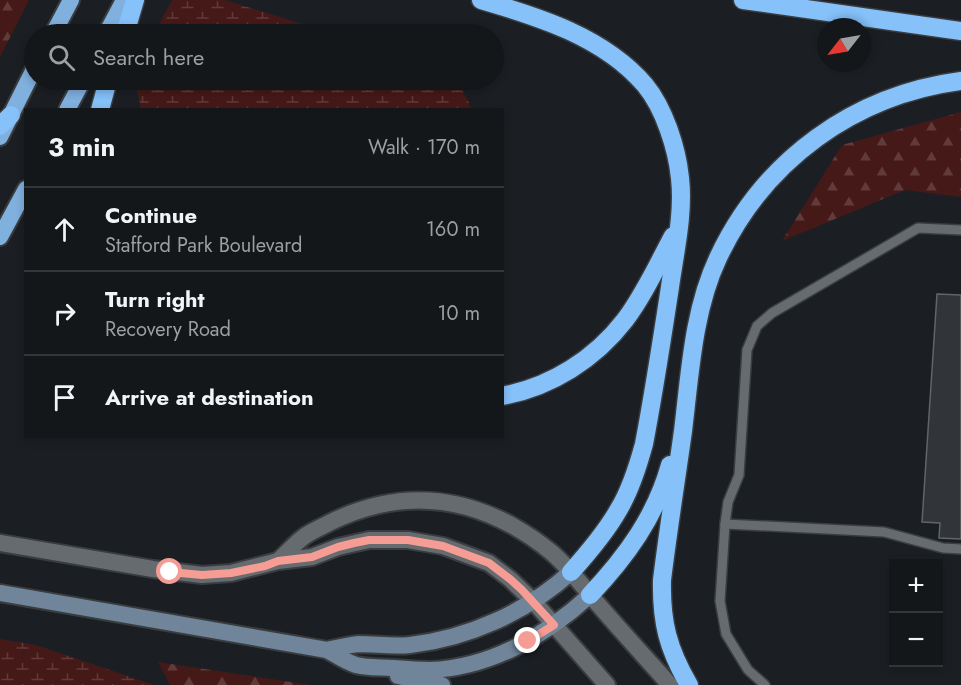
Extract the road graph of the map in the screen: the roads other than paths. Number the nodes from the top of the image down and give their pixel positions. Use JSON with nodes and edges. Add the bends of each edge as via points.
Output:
{"nodes":[{"id":1,"x":71,"y":0,"type":"edge"},
{"id":2,"x":124,"y":0,"type":"edge"},
{"id":3,"x":135,"y":0,"type":"edge"},
{"id":4,"x":481,"y":0,"type":"edge"},
{"id":5,"x":743,"y":0,"type":"edge"},
{"id":6,"x":58,"y":24,"type":"edge"},
{"id":7,"x":111,"y":24,"type":"edge"},
{"id":8,"x":128,"y":24,"type":"edge"},
{"id":9,"x":961,"y":31,"type":"edge"},
{"id":10,"x":961,"y":81,"type":"edge"},
{"id":11,"x":24,"y":87,"type":"edge"},
{"id":12,"x":77,"y":90,"type":"edge"},
{"id":13,"x":105,"y":90,"type":"edge"},
{"id":14,"x":68,"y":108,"type":"edge"},
{"id":15,"x":101,"y":108,"type":"edge"},
{"id":16,"x":5,"y":120,"type":"edge"},
{"id":17,"x":0,"y":137,"type":"edge"},
{"id":18,"x":24,"y":193,"type":"edge"},
{"id":19,"x":679,"y":225,"type":"junction"},
{"id":20,"x":961,"y":230,"type":"edge"},
{"id":21,"x":0,"y":237,"type":"edge"},
{"id":22,"x":504,"y":396,"type":"edge"},
{"id":23,"x":685,"y":415,"type":"junction"},
{"id":24,"x":725,"y":524,"type":"junction"},
{"id":25,"x":0,"y":543,"type":"edge"},
{"id":26,"x":961,"y":549,"type":"edge"},
{"id":27,"x":278,"y":561,"type":"junction"},
{"id":28,"x":571,"y":572,"type":"junction"},
{"id":29,"x":0,"y":593,"type":"edge"},
{"id":30,"x":590,"y":595,"type":"junction"},
{"id":31,"x":534,"y":602,"type":"junction"},
{"id":32,"x":554,"y":625,"type":"junction"},
{"id":33,"x":327,"y":650,"type":"junction"},
{"id":34,"x":356,"y":665,"type":"junction"},
{"id":35,"x":442,"y":685,"type":"edge"},
{"id":36,"x":607,"y":685,"type":"edge"},
{"id":37,"x":670,"y":685,"type":"edge"},
{"id":38,"x":690,"y":685,"type":"edge"},
{"id":39,"x":765,"y":685,"type":"edge"}],
"edges":[{"from":1,"to":6,"type":"highway"},
{"from":2,"to":7,"type":"highway"},
{"from":3,"to":8,"type":"highway"},
{"from":4,"to":19,"type":"highway","via":[[560,26],[620,61],[645,85],[659,108],[677,158],[681,187]]},
{"from":5,"to":9,"type":"highway"},
{"from":10,"to":23,"type":"highway","via":[[923,87],[880,101],[846,119],[788,161],[756,196],[718,258],[703,299]]},
{"from":11,"to":16,"type":"highway"},
{"from":12,"to":14,"type":"highway"},
{"from":13,"to":15,"type":"highway"},
{"from":16,"to":17,"type":"highway"},
{"from":18,"to":21,"type":"highway"},
{"from":19,"to":22,"type":"highway","via":[[626,320],[604,344],[560,376]]},
{"from":19,"to":28,"type":"highway","via":[[640,461],[620,508]]},
{"from":20,"to":24,"type":"lane","via":[[918,228],[772,313],[757,326],[747,350],[739,475],[728,502]]},
{"from":23,"to":30,"type":"highway","via":[[654,507],[631,547]]},
{"from":23,"to":38,"type":"highway","via":[[662,592],[669,643]]},
{"from":24,"to":26,"type":"lane","via":[[884,532]]},
{"from":24,"to":39,"type":"lane","via":[[720,601],[726,634],[748,670]]},
{"from":25,"to":27,"type":"street","via":[[202,575],[231,573]]},
{"from":27,"to":28,"type":"street","via":[[305,536],[341,518],[370,507],[420,500],[464,506],[503,521],[535,539]]},
{"from":27,"to":31,"type":"street","via":[[312,557],[369,540],[427,543],[489,563]]},
{"from":28,"to":30,"type":"street"},
{"from":28,"to":31,"type":"main road"},
{"from":29,"to":33,"type":"main road"},
{"from":30,"to":32,"type":"main road"},
{"from":30,"to":37,"type":"street"},
{"from":31,"to":32,"type":"street"},
{"from":31,"to":33,"type":"main road","via":[[483,626],[444,638],[408,645],[357,644]]},
{"from":32,"to":34,"type":"main road","via":[[499,654],[456,667],[429,670]]},
{"from":32,"to":36,"type":"street"},
{"from":33,"to":34,"type":"main road"},
{"from":34,"to":35,"type":"main road"}]}
